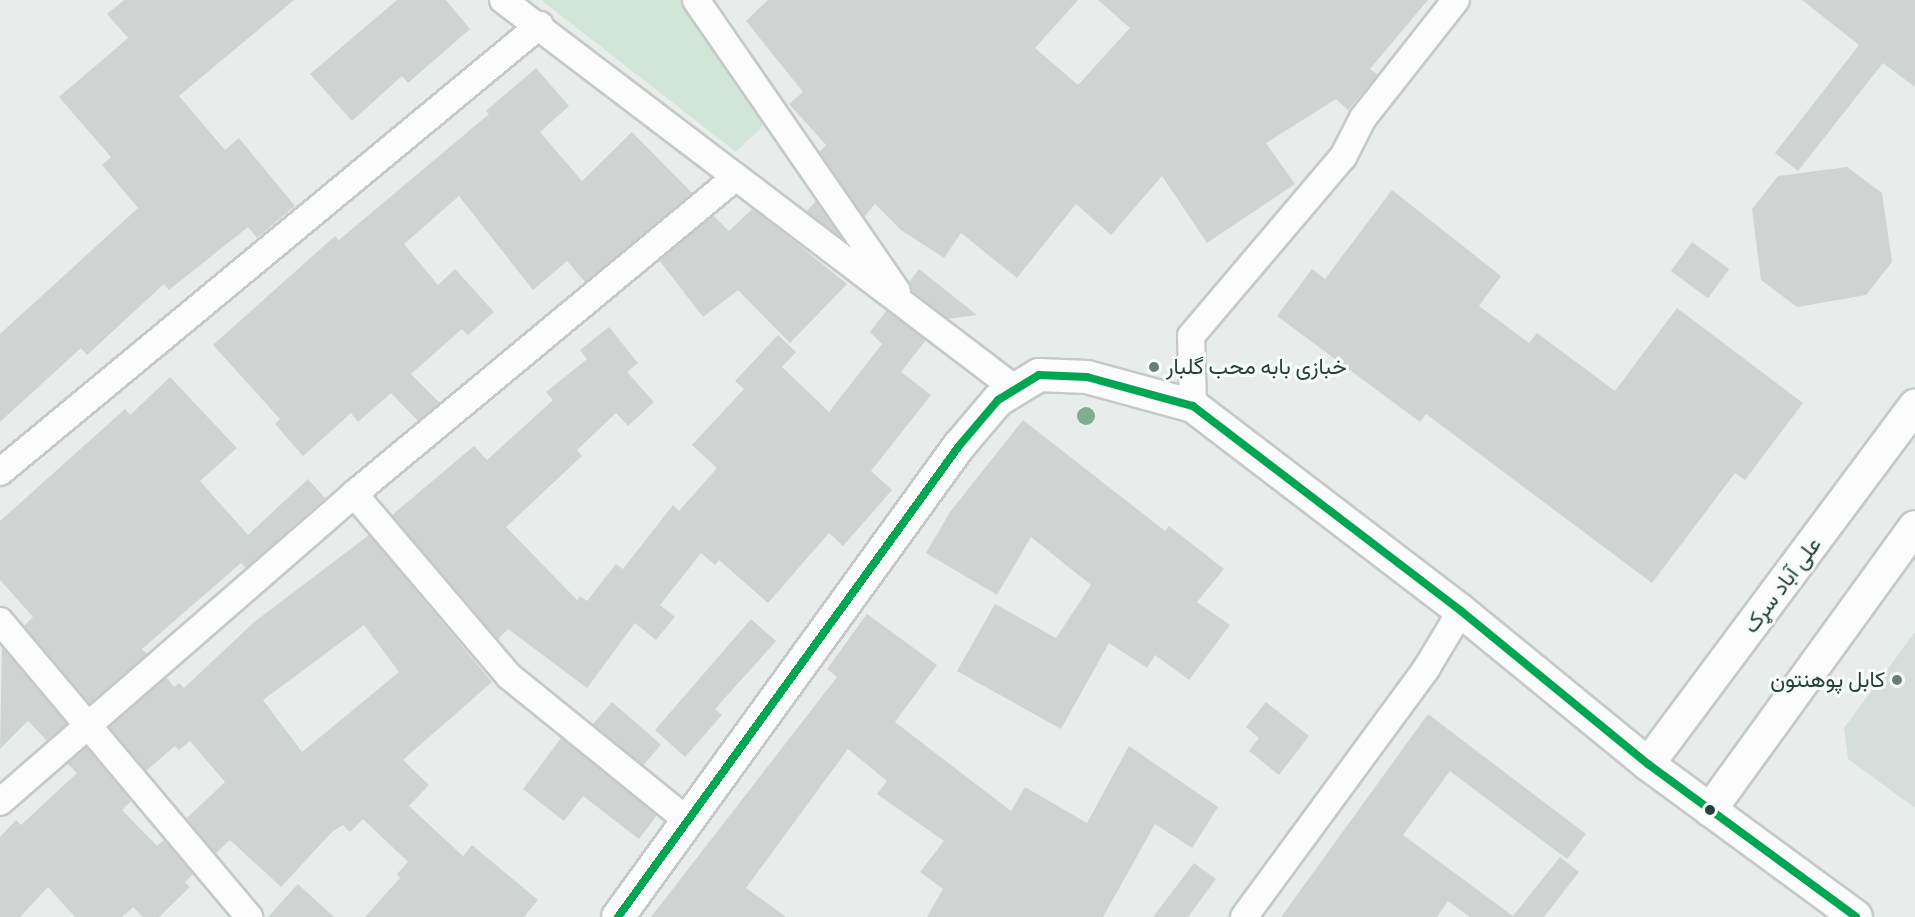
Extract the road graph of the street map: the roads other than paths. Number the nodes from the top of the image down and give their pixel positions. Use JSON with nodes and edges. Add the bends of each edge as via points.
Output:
{"nodes":[{"id":1,"x":503,"y":0,"type":"edge"},
{"id":2,"x":696,"y":0,"type":"edge"},
{"id":3,"x":1452,"y":1,"type":"edge"},
{"id":4,"x":540,"y":25,"type":"junction"},
{"id":5,"x":733,"y":179,"type":"junction"},
{"id":6,"x":909,"y":308,"type":"junction"},
{"id":7,"x":1014,"y":388,"type":"junction"},
{"id":8,"x":1193,"y":406,"type":"junction"},
{"id":9,"x":1915,"y":406,"type":"edge"},
{"id":10,"x":0,"y":472,"type":"edge"},
{"id":11,"x":354,"y":494,"type":"junction"},
{"id":12,"x":1915,"y":527,"type":"edge"},
{"id":13,"x":1461,"y":610,"type":"junction"},
{"id":14,"x":0,"y":621,"type":"edge"},
{"id":15,"x":89,"y":727,"type":"junction"},
{"id":16,"x":1648,"y":764,"type":"junction"},
{"id":17,"x":0,"y":802,"type":"edge"},
{"id":18,"x":1710,"y":810,"type":"junction"},
{"id":19,"x":687,"y":820,"type":"junction"},
{"id":20,"x":249,"y":917,"type":"edge"},
{"id":21,"x":618,"y":917,"type":"edge"},
{"id":22,"x":1244,"y":917,"type":"edge"},
{"id":23,"x":1856,"y":917,"type":"edge"}],
"edges":[{"from":1,"to":4,"type":"street"},
{"from":2,"to":6,"type":"street"},
{"from":3,"to":8,"type":"street","via":[[1363,118],[1343,157],[1191,336]]},
{"from":4,"to":5,"type":"street"},
{"from":4,"to":10,"type":"street"},
{"from":5,"to":6,"type":"street"},
{"from":5,"to":11,"type":"street"},
{"from":6,"to":7,"type":"street"},
{"from":7,"to":8,"type":"street","via":[[1039,375],[1087,377]]},
{"from":7,"to":19,"type":"street","via":[[959,446]]},
{"from":8,"to":13,"type":"street"},
{"from":9,"to":16,"type":"street","name":"علی آباد سړک"},
{"from":11,"to":15,"type":"street"},
{"from":11,"to":19,"type":"street","via":[[509,676]]},
{"from":12,"to":18,"type":"street"},
{"from":13,"to":16,"type":"street"},
{"from":13,"to":22,"type":"street","via":[[1426,669]]},
{"from":14,"to":15,"type":"street"},
{"from":15,"to":17,"type":"street"},
{"from":15,"to":20,"type":"street"},
{"from":16,"to":18,"type":"street"},
{"from":18,"to":23,"type":"street"},
{"from":19,"to":21,"type":"street"}]}
